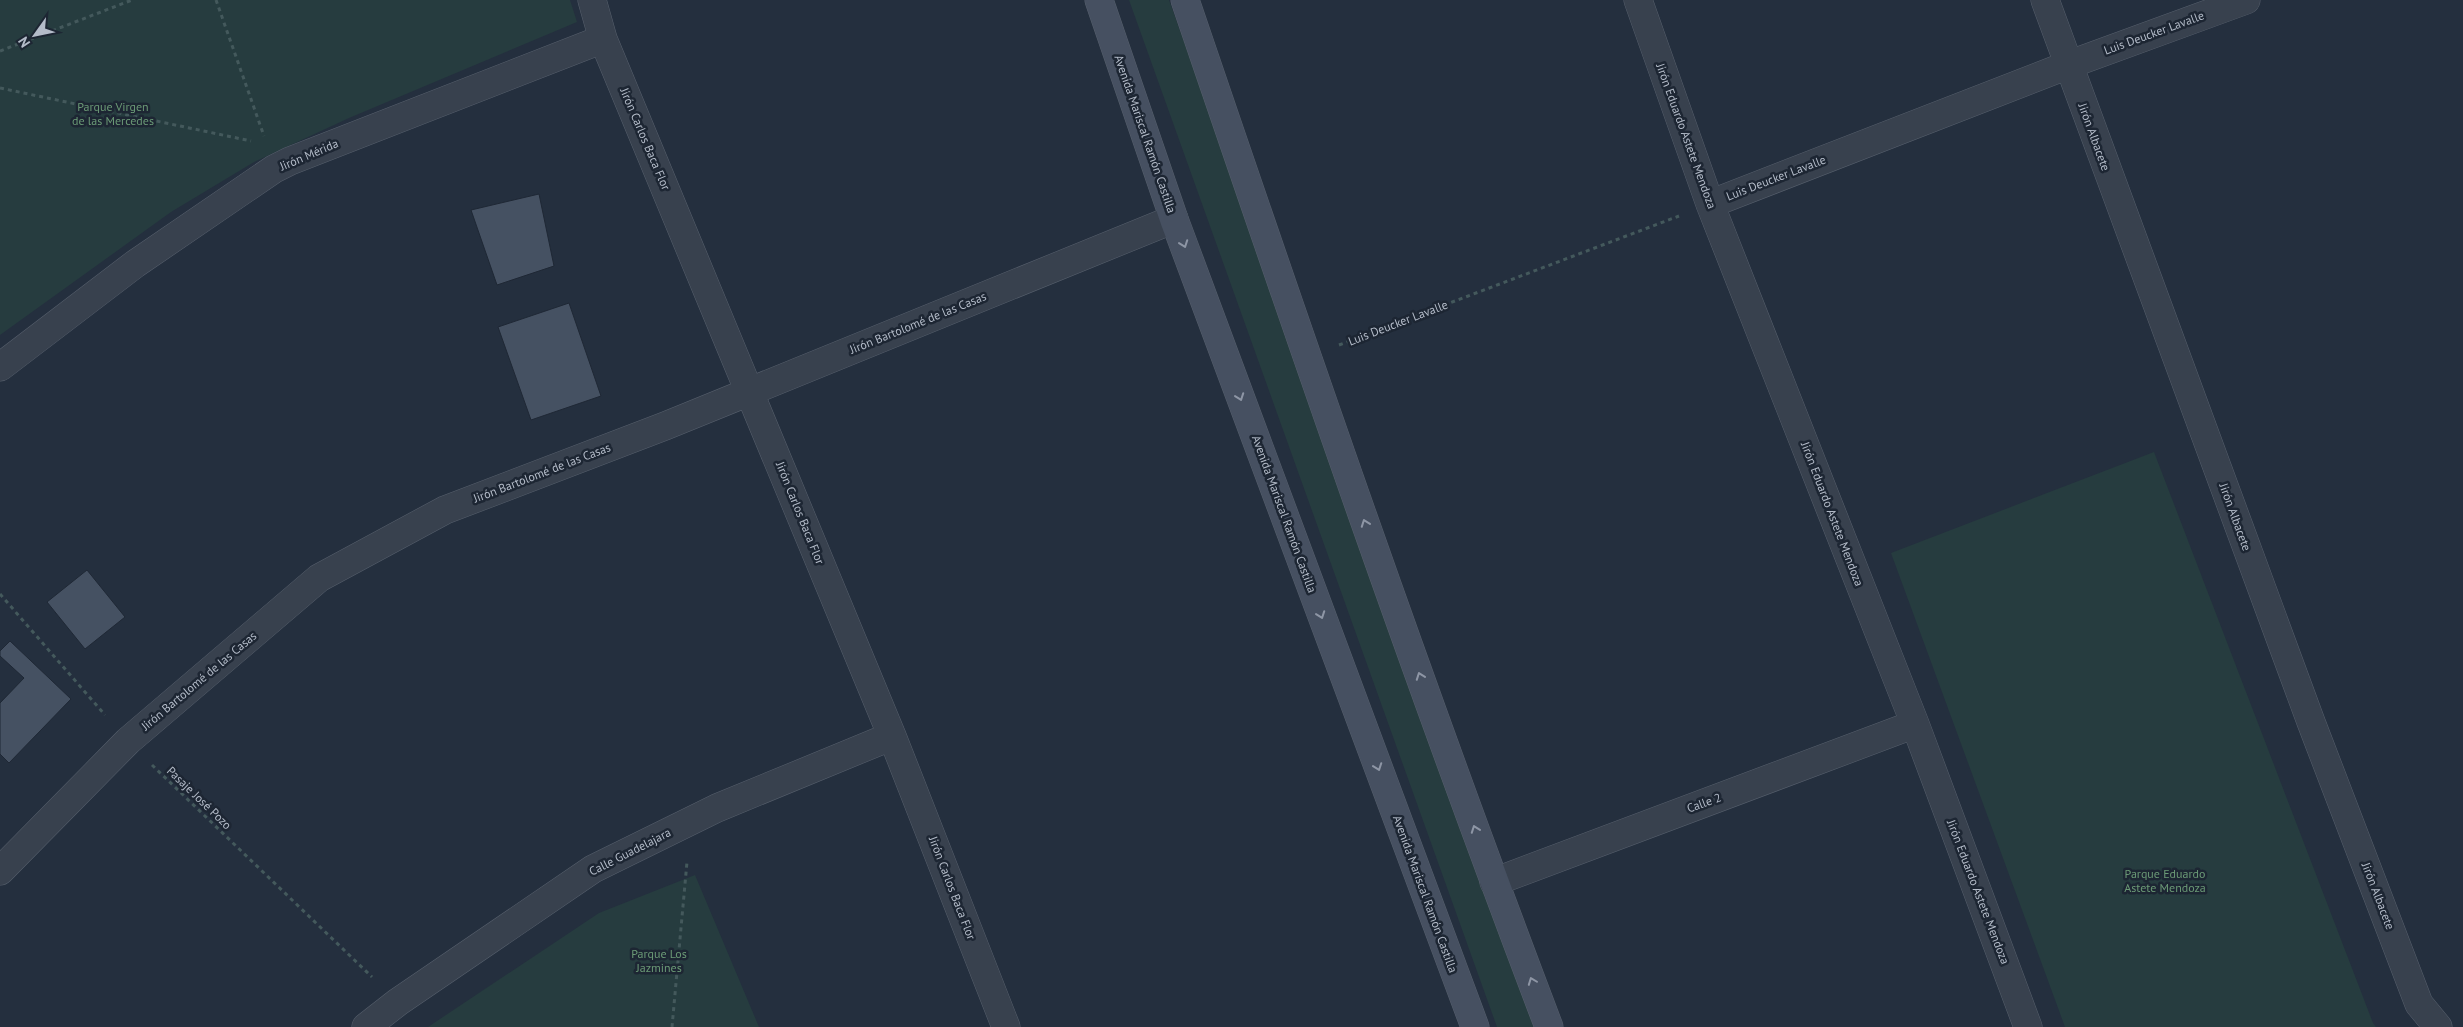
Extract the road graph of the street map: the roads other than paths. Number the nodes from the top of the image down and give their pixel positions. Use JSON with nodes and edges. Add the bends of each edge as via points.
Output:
{"nodes":[{"id":1,"x":592,"y":0,"type":"edge"},
{"id":2,"x":1099,"y":0,"type":"edge"},
{"id":3,"x":1185,"y":0,"type":"edge"},
{"id":4,"x":1638,"y":0,"type":"edge"},
{"id":5,"x":2045,"y":0,"type":"edge"},
{"id":6,"x":2246,"y":0,"type":"edge"},
{"id":7,"x":603,"y":39,"type":"junction"},
{"id":8,"x":2068,"y":65,"type":"junction"},
{"id":9,"x":1710,"y":204,"type":"junction"},
{"id":10,"x":1174,"y":219,"type":"junction"},
{"id":11,"x":0,"y":367,"type":"edge"},
{"id":12,"x":750,"y":391,"type":"junction"},
{"id":13,"x":1914,"y":724,"type":"junction"},
{"id":14,"x":892,"y":736,"type":"junction"},
{"id":15,"x":0,"y":871,"type":"edge"},
{"id":16,"x":1494,"y":882,"type":"junction"},
{"id":17,"x":366,"y":1027,"type":"edge"},
{"id":18,"x":1006,"y":1027,"type":"edge"},
{"id":19,"x":1474,"y":1027,"type":"edge"},
{"id":20,"x":1549,"y":1027,"type":"edge"},
{"id":21,"x":2028,"y":1027,"type":"edge"},
{"id":22,"x":2438,"y":1027,"type":"edge"}],
"edges":[{"from":1,"to":7,"type":"street","name":"Jirón Carlos Baca Flor"},
{"from":2,"to":10,"type":"main road","name":"Avenida Mariscal Ramón Castilla"},
{"from":16,"to":3,"type":"main road","one_way":true,"via":[[1306,358]]},
{"from":4,"to":9,"type":"street","name":"Jirón Eduardo Astete Mendoza"},
{"from":5,"to":8,"type":"street","name":"Jirón Albacete"},
{"from":6,"to":8,"type":"street","name":"Luis Deucker Lavalle"},
{"from":7,"to":11,"type":"street","name":"Jirón Mérida","via":[[299,157],[270,157]]},
{"from":7,"to":12,"type":"street","name":"Jirón Carlos Baca Flor"},
{"from":8,"to":9,"type":"street","name":"Luis Deucker Lavalle"},
{"from":8,"to":22,"type":"street","name":"Jirón Albacete","via":[[2419,1004]]},
{"from":9,"to":13,"type":"street","name":"Jirón Eduardo Astete Mendoza"},
{"from":10,"to":12,"type":"street","name":"Jirón Bartolomé de las Casas"},
{"from":10,"to":19,"type":"main road","name":"Avenida Mariscal Ramón Castilla","one_way":true},
{"from":12,"to":14,"type":"street","name":"Jirón Carlos Baca Flor"},
{"from":12,"to":15,"type":"street","name":"Jirón Bartolomé de las Casas","via":[[445,510],[319,578],[128,741]]},
{"from":13,"to":16,"type":"street","name":"Calle 2"},
{"from":13,"to":21,"type":"street","name":"Jirón Eduardo Astete Mendoza"},
{"from":14,"to":17,"type":"street","name":"Calle Guadelajara","via":[[717,808],[593,869]]},
{"from":14,"to":18,"type":"street","name":"Jirón Carlos Baca Flor"},
{"from":20,"to":16,"type":"main road","one_way":true}]}
